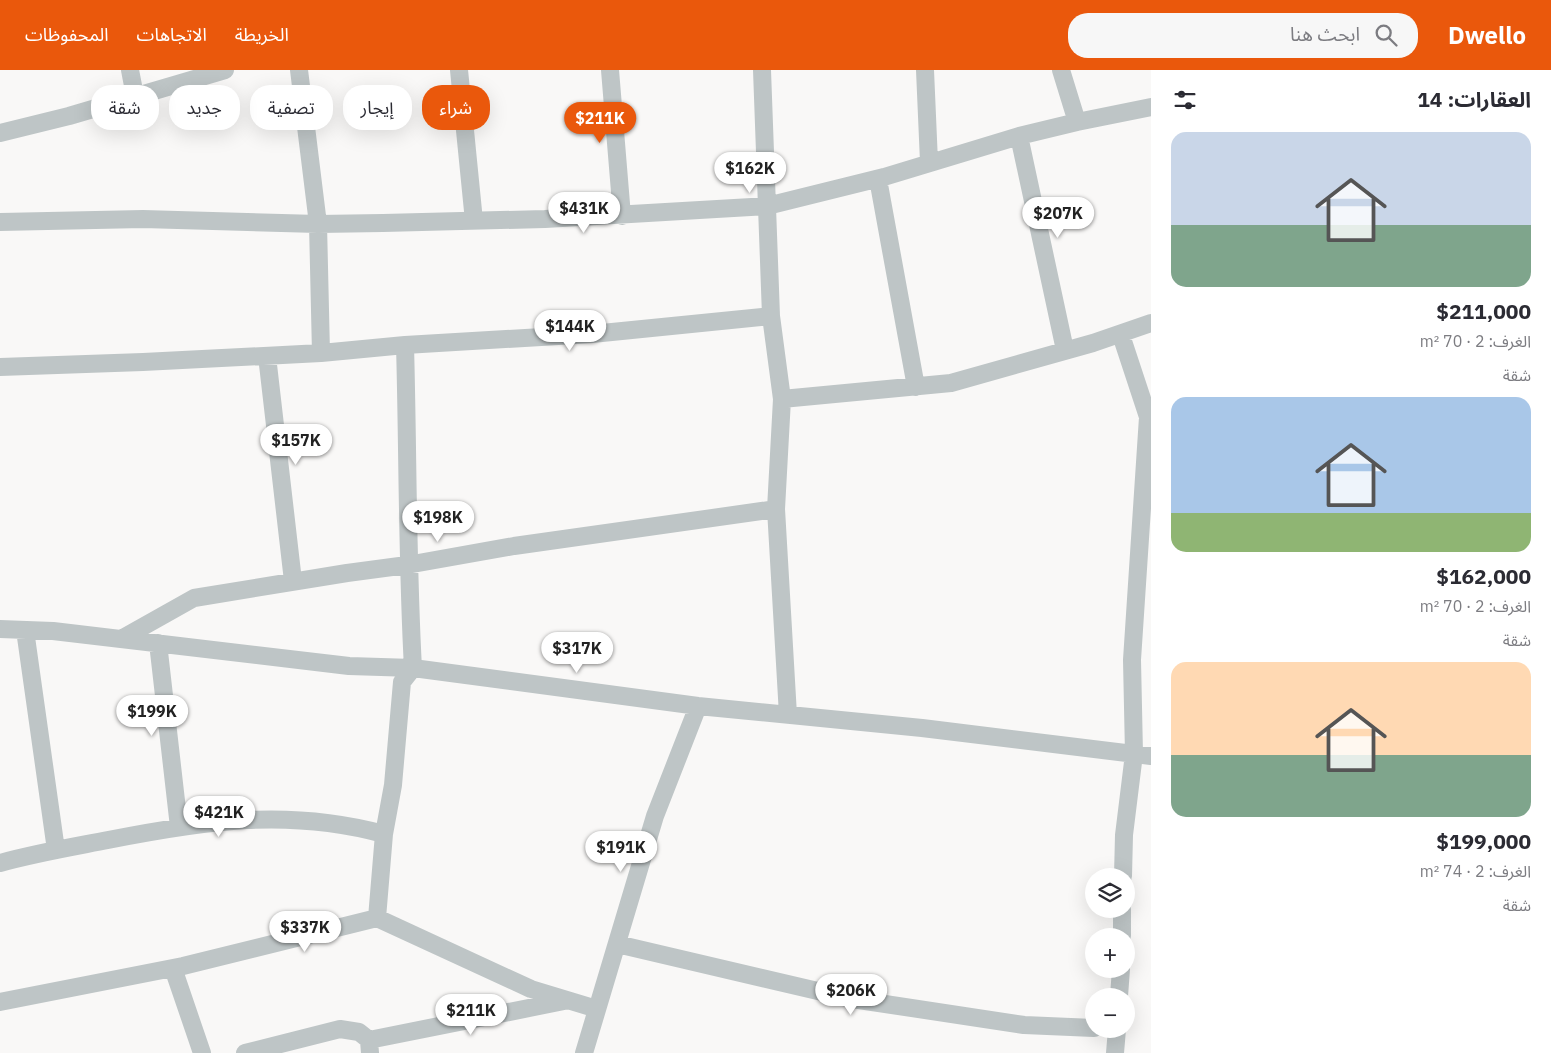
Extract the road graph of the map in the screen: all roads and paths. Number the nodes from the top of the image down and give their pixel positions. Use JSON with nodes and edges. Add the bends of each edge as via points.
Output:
{"nodes":[{"id":1,"x":130,"y":70,"type":"edge"},
{"id":2,"x":225,"y":70,"type":"edge"},
{"id":3,"x":299,"y":70,"type":"edge"},
{"id":4,"x":459,"y":70,"type":"edge"},
{"id":5,"x":610,"y":70,"type":"edge"},
{"id":6,"x":762,"y":70,"type":"edge"},
{"id":7,"x":925,"y":70,"type":"edge"},
{"id":8,"x":1061,"y":70,"type":"edge"},
{"id":9,"x":133,"y":85,"type":"edge"},
{"id":10,"x":159,"y":89,"type":"edge"},
{"id":11,"x":1151,"y":107,"type":"edge"},
{"id":12,"x":91,"y":109,"type":"edge"},
{"id":13,"x":1077,"y":122,"type":"junction"},
{"id":14,"x":0,"y":133,"type":"edge"},
{"id":15,"x":1019,"y":136,"type":"junction"},
{"id":16,"x":929,"y":162,"type":"junction"},
{"id":17,"x":878,"y":179,"type":"junction"},
{"id":18,"x":767,"y":206,"type":"junction"},
{"id":19,"x":622,"y":216,"type":"junction"},
{"id":20,"x":474,"y":221,"type":"junction"},
{"id":21,"x":0,"y":222,"type":"edge"},
{"id":22,"x":318,"y":224,"type":"junction"},
{"id":23,"x":771,"y":316,"type":"junction"},
{"id":24,"x":1151,"y":323,"type":"edge"},
{"id":25,"x":1121,"y":335,"type":"junction"},
{"id":26,"x":405,"y":345,"type":"junction"},
{"id":27,"x":1065,"y":350,"type":"junction"},
{"id":28,"x":321,"y":353,"type":"junction"},
{"id":29,"x":266,"y":356,"type":"junction"},
{"id":30,"x":0,"y":366,"type":"edge"},
{"id":31,"x":916,"y":387,"type":"junction"},
{"id":32,"x":782,"y":400,"type":"junction"},
{"id":33,"x":1150,"y":417,"type":"edge"},
{"id":34,"x":776,"y":509,"type":"junction"},
{"id":35,"x":407,"y":565,"type":"junction"},
{"id":36,"x":293,"y":581,"type":"junction"},
{"id":37,"x":0,"y":629,"type":"edge"},
{"id":38,"x":25,"y":630,"type":"junction"},
{"id":39,"x":121,"y":639,"type":"junction"},
{"id":40,"x":158,"y":643,"type":"junction"},
{"id":41,"x":413,"y":668,"type":"junction"},
{"id":42,"x":698,"y":706,"type":"junction"},
{"id":43,"x":788,"y":715,"type":"junction"},
{"id":44,"x":1143,"y":755,"type":"edge"},
{"id":45,"x":179,"y":827,"type":"junction"},
{"id":46,"x":384,"y":834,"type":"junction"},
{"id":47,"x":56,"y":850,"type":"junction"},
{"id":48,"x":0,"y":863,"type":"edge"},
{"id":49,"x":1123,"y":868,"type":"edge"},
{"id":50,"x":377,"y":918,"type":"junction"},
{"id":51,"x":617,"y":944,"type":"junction"},
{"id":52,"x":173,"y":968,"type":"junction"},
{"id":53,"x":566,"y":1001,"type":"junction"},
{"id":54,"x":0,"y":1002,"type":"edge"},
{"id":55,"x":597,"y":1009,"type":"junction"},
{"id":56,"x":1085,"y":1028,"type":"edge"},
{"id":57,"x":1116,"y":1038,"type":"edge"},
{"id":58,"x":369,"y":1046,"type":"edge"},
{"id":59,"x":202,"y":1053,"type":"edge"},
{"id":60,"x":244,"y":1053,"type":"edge"},
{"id":61,"x":584,"y":1053,"type":"edge"},
{"id":62,"x":1114,"y":1053,"type":"edge"}],
"edges":[{"from":1,"to":9,"type":"street"},
{"from":2,"to":10,"type":"street"},
{"from":3,"to":22,"type":"street"},
{"from":4,"to":20,"type":"street"},
{"from":5,"to":19,"type":"street"},
{"from":6,"to":18,"type":"street"},
{"from":7,"to":16,"type":"street"},
{"from":8,"to":13,"type":"street"},
{"from":11,"to":13,"type":"street"},
{"from":12,"to":14,"type":"street"},
{"from":13,"to":15,"type":"street"},
{"from":15,"to":16,"type":"street"},
{"from":15,"to":27,"type":"street"},
{"from":16,"to":17,"type":"street"},
{"from":17,"to":18,"type":"street"},
{"from":17,"to":31,"type":"street"},
{"from":18,"to":19,"type":"street"},
{"from":18,"to":23,"type":"street"},
{"from":19,"to":20,"type":"street"},
{"from":20,"to":22,"type":"street"},
{"from":21,"to":22,"type":"street","via":[[143,219]]},
{"from":22,"to":28,"type":"street"},
{"from":23,"to":26,"type":"street","via":[[592,334]]},
{"from":23,"to":32,"type":"street"},
{"from":24,"to":25,"type":"street"},
{"from":25,"to":27,"type":"street"},
{"from":25,"to":33,"type":"street"},
{"from":26,"to":28,"type":"street"},
{"from":26,"to":35,"type":"street","via":[[409,473]]},
{"from":27,"to":31,"type":"street","via":[[959,381]]},
{"from":28,"to":29,"type":"street"},
{"from":29,"to":30,"type":"street"},
{"from":29,"to":36,"type":"street"},
{"from":31,"to":32,"type":"street"},
{"from":32,"to":34,"type":"street"},
{"from":33,"to":44,"type":"street","via":[[1132,660]]},
{"from":34,"to":35,"type":"street","via":[[514,546]]},
{"from":34,"to":43,"type":"street"},
{"from":35,"to":36,"type":"street"},
{"from":35,"to":41,"type":"street"},
{"from":36,"to":39,"type":"street","via":[[194,598]]},
{"from":37,"to":38,"type":"street"},
{"from":38,"to":39,"type":"street"},
{"from":38,"to":47,"type":"street"},
{"from":39,"to":40,"type":"street"},
{"from":40,"to":41,"type":"street","via":[[349,666]]},
{"from":40,"to":45,"type":"street"},
{"from":41,"to":42,"type":"street"},
{"from":41,"to":46,"type":"street","via":[[402,682],[393,785]]},
{"from":42,"to":43,"type":"street"},
{"from":42,"to":51,"type":"street","via":[[655,816]]},
{"from":43,"to":44,"type":"street"},
{"from":44,"to":49,"type":"street","via":[[1124,835]]},
{"from":45,"to":46,"type":"street","via":[[280,818],[353,826]]},
{"from":45,"to":47,"type":"street"},
{"from":46,"to":50,"type":"street"},
{"from":47,"to":48,"type":"street"},
{"from":50,"to":52,"type":"street"},
{"from":50,"to":53,"type":"street","via":[[531,989]]},
{"from":51,"to":55,"type":"street"},
{"from":51,"to":56,"type":"street","via":[[852,999],[1024,1025]]},
{"from":52,"to":54,"type":"street"},
{"from":52,"to":59,"type":"street"},
{"from":53,"to":55,"type":"street"},
{"from":53,"to":58,"type":"street"},
{"from":55,"to":61,"type":"street"},
{"from":57,"to":62,"type":"street"},
{"from":58,"to":60,"type":"street","via":[[359,1032],[340,1030]]}]}
